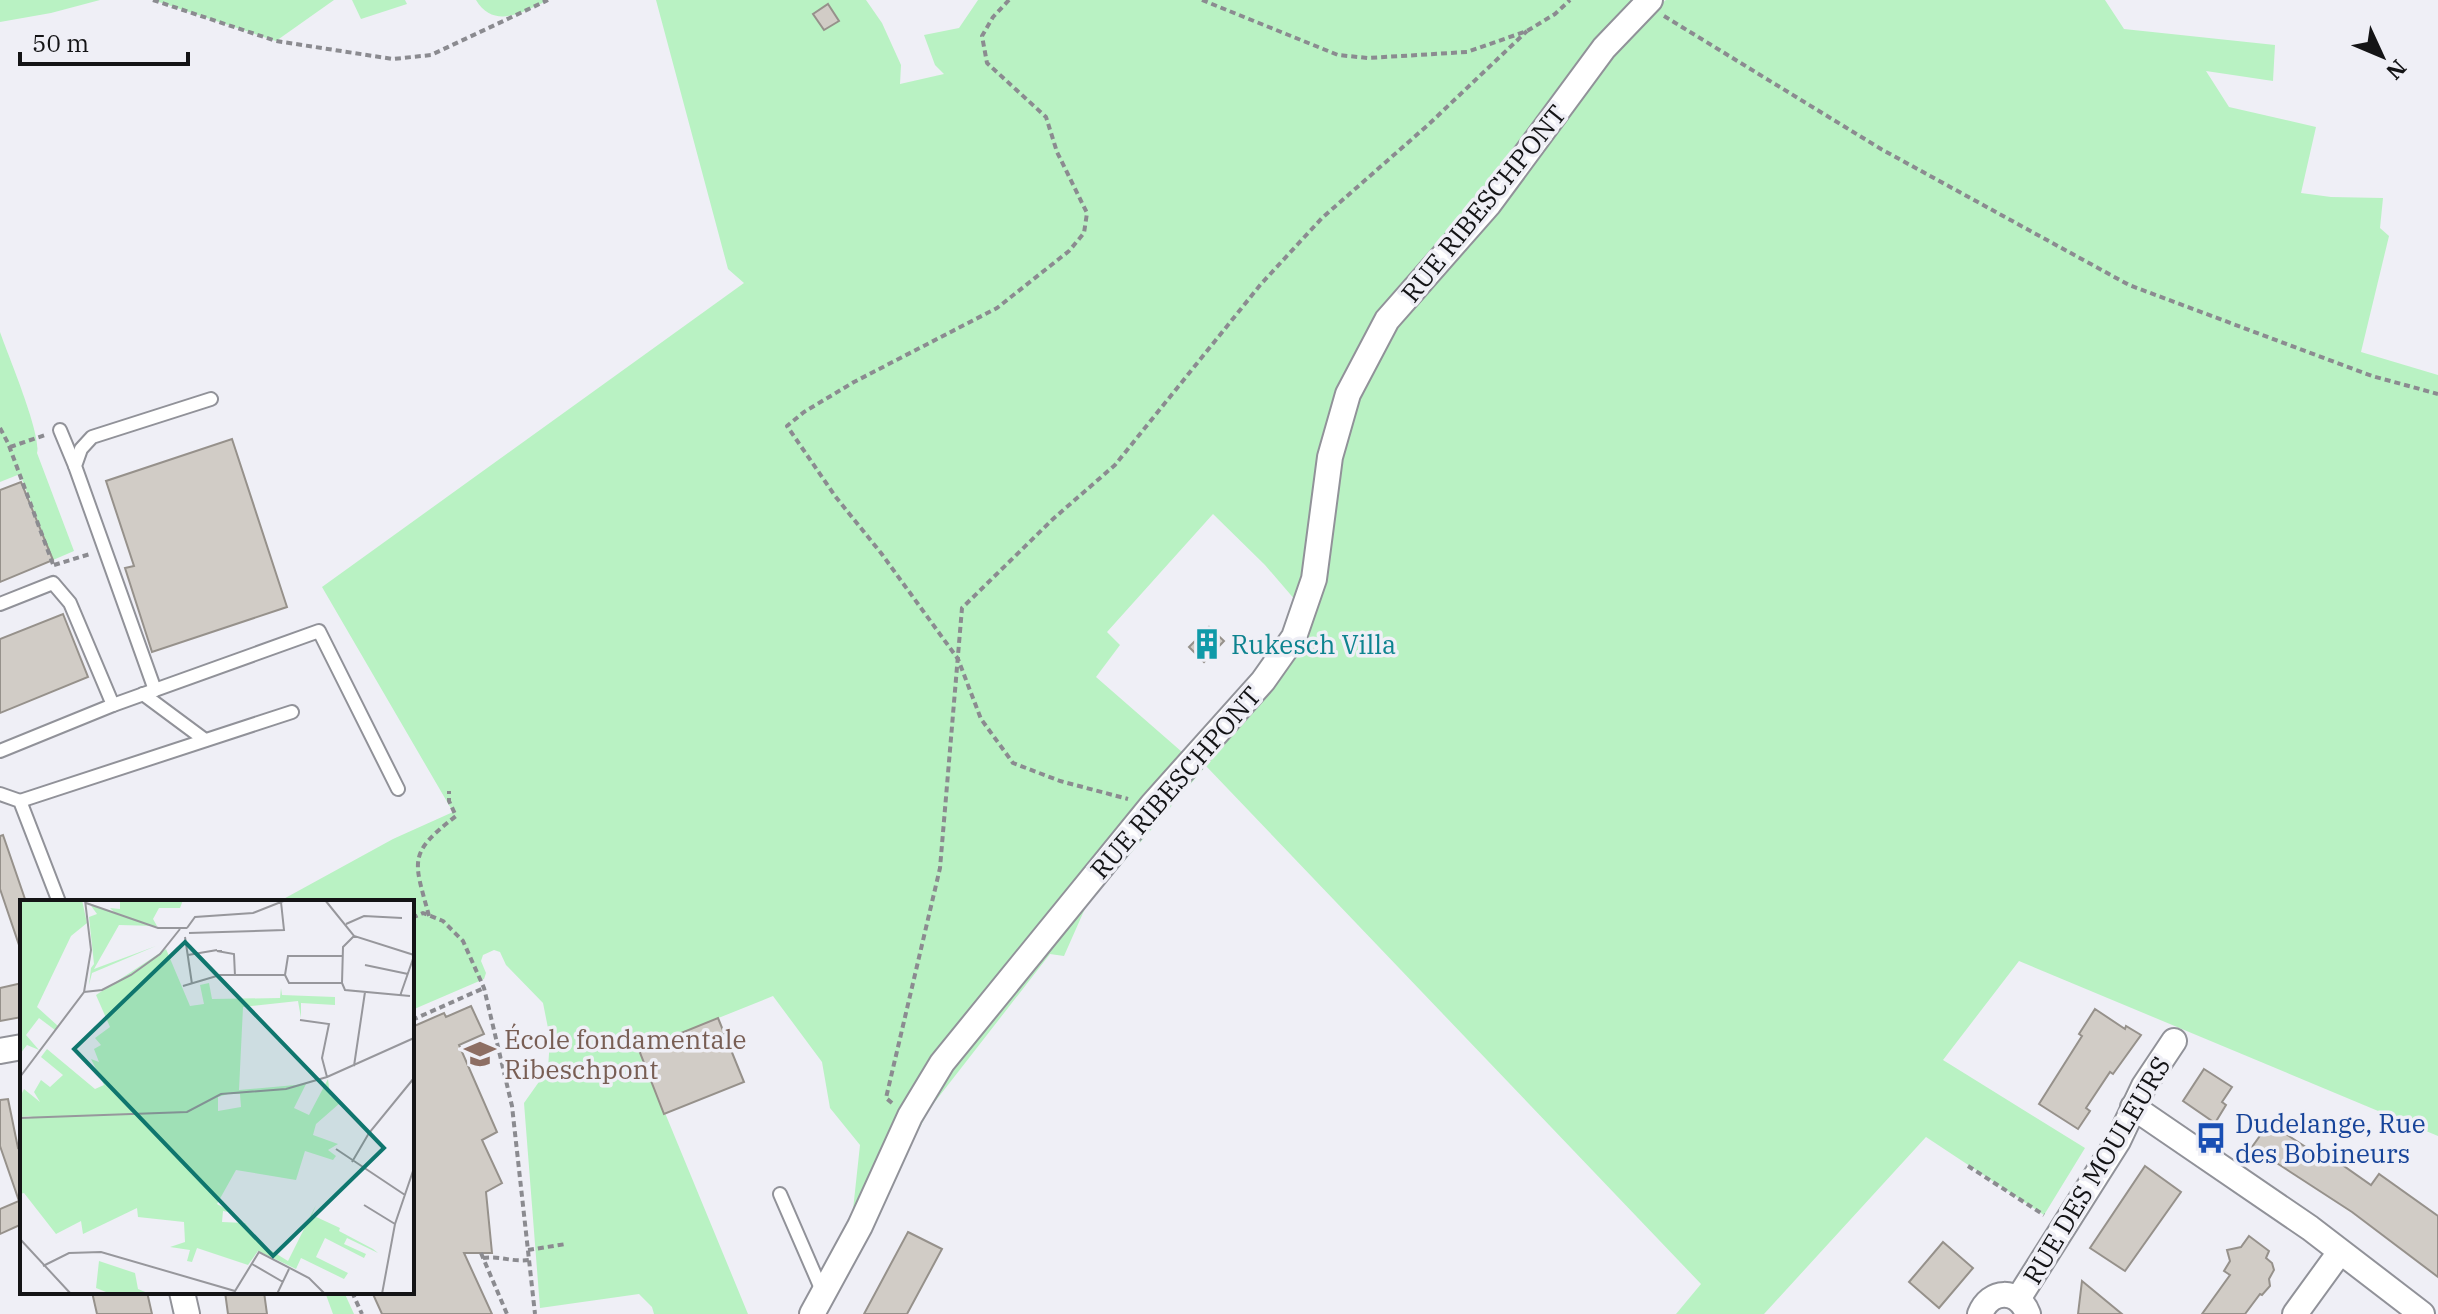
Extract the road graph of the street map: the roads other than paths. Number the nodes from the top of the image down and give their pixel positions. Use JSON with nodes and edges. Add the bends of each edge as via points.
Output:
{"nodes":[{"id":1,"x":1647,"y":3,"type":"edge"},
{"id":2,"x":211,"y":399,"type":"dead end"},
{"id":3,"x":60,"y":430,"type":"road end"},
{"id":4,"x":75,"y":466,"type":"junction"},
{"id":5,"x":0,"y":604,"type":"edge"},
{"id":6,"x":149,"y":692,"type":"junction"},
{"id":7,"x":113,"y":705,"type":"junction"},
{"id":8,"x":292,"y":712,"type":"dead end"},
{"id":9,"x":205,"y":740,"type":"junction"},
{"id":10,"x":0,"y":751,"type":"edge"},
{"id":11,"x":398,"y":789,"type":"dead end"},
{"id":12,"x":0,"y":794,"type":"edge"},
{"id":13,"x":20,"y":801,"type":"junction"},
{"id":14,"x":58,"y":900,"type":"edge"},
{"id":15,"x":2174,"y":1041,"type":"dead end"},
{"id":16,"x":20,"y":1047,"type":"edge"},
{"id":17,"x":0,"y":1051,"type":"edge"},
{"id":18,"x":2133,"y":1107,"type":"junction"},
{"id":19,"x":780,"y":1194,"type":"dead end"},
{"id":20,"x":2340,"y":1252,"type":"junction"},
{"id":21,"x":182,"y":1294,"type":"edge"},
{"id":22,"x":818,"y":1304,"type":"edge"},
{"id":23,"x":2023,"y":1307,"type":"edge"},
{"id":24,"x":187,"y":1314,"type":"edge"},
{"id":25,"x":1980,"y":1314,"type":"edge"},
{"id":26,"x":2295,"y":1314,"type":"edge"},
{"id":27,"x":2422,"y":1314,"type":"edge"}],
"edges":[{"from":1,"to":22,"type":"street","name":"RUE RIBESCHPONT","via":[[1604,48],[1489,204],[1387,320],[1344,407],[1330,457],[1314,579],[1294,637],[1263,681],[1152,805],[942,1063],[910,1116]]},
{"from":2,"to":4,"type":"lane","via":[[92,437]]},
{"from":3,"to":4,"type":"lane"},
{"from":4,"to":6,"type":"lane"},
{"from":5,"to":7,"type":"lane","via":[[53,583],[70,603]]},
{"from":6,"to":7,"type":"lane"},
{"from":6,"to":9,"type":"lane"},
{"from":6,"to":11,"type":"lane","via":[[319,631]]},
{"from":7,"to":10,"type":"lane"},
{"from":8,"to":9,"type":"lane"},
{"from":9,"to":13,"type":"lane"},
{"from":12,"to":13,"type":"lane"},
{"from":13,"to":14,"type":"lane"},
{"from":15,"to":18,"type":"street","name":"RUE DES MOULEURS"},
{"from":16,"to":17,"type":"street"},
{"from":18,"to":20,"type":"street"},
{"from":18,"to":23,"type":"street","name":"RUE DES MOULEURS"},
{"from":19,"to":22,"type":"lane"},
{"from":20,"to":26,"type":"street"},
{"from":20,"to":27,"type":"street"},
{"from":21,"to":24,"type":"street"},
{"from":23,"to":25,"type":"street","name":"RUE DES MOULEURS","via":[[2010,1295],[2000,1294]]}]}
